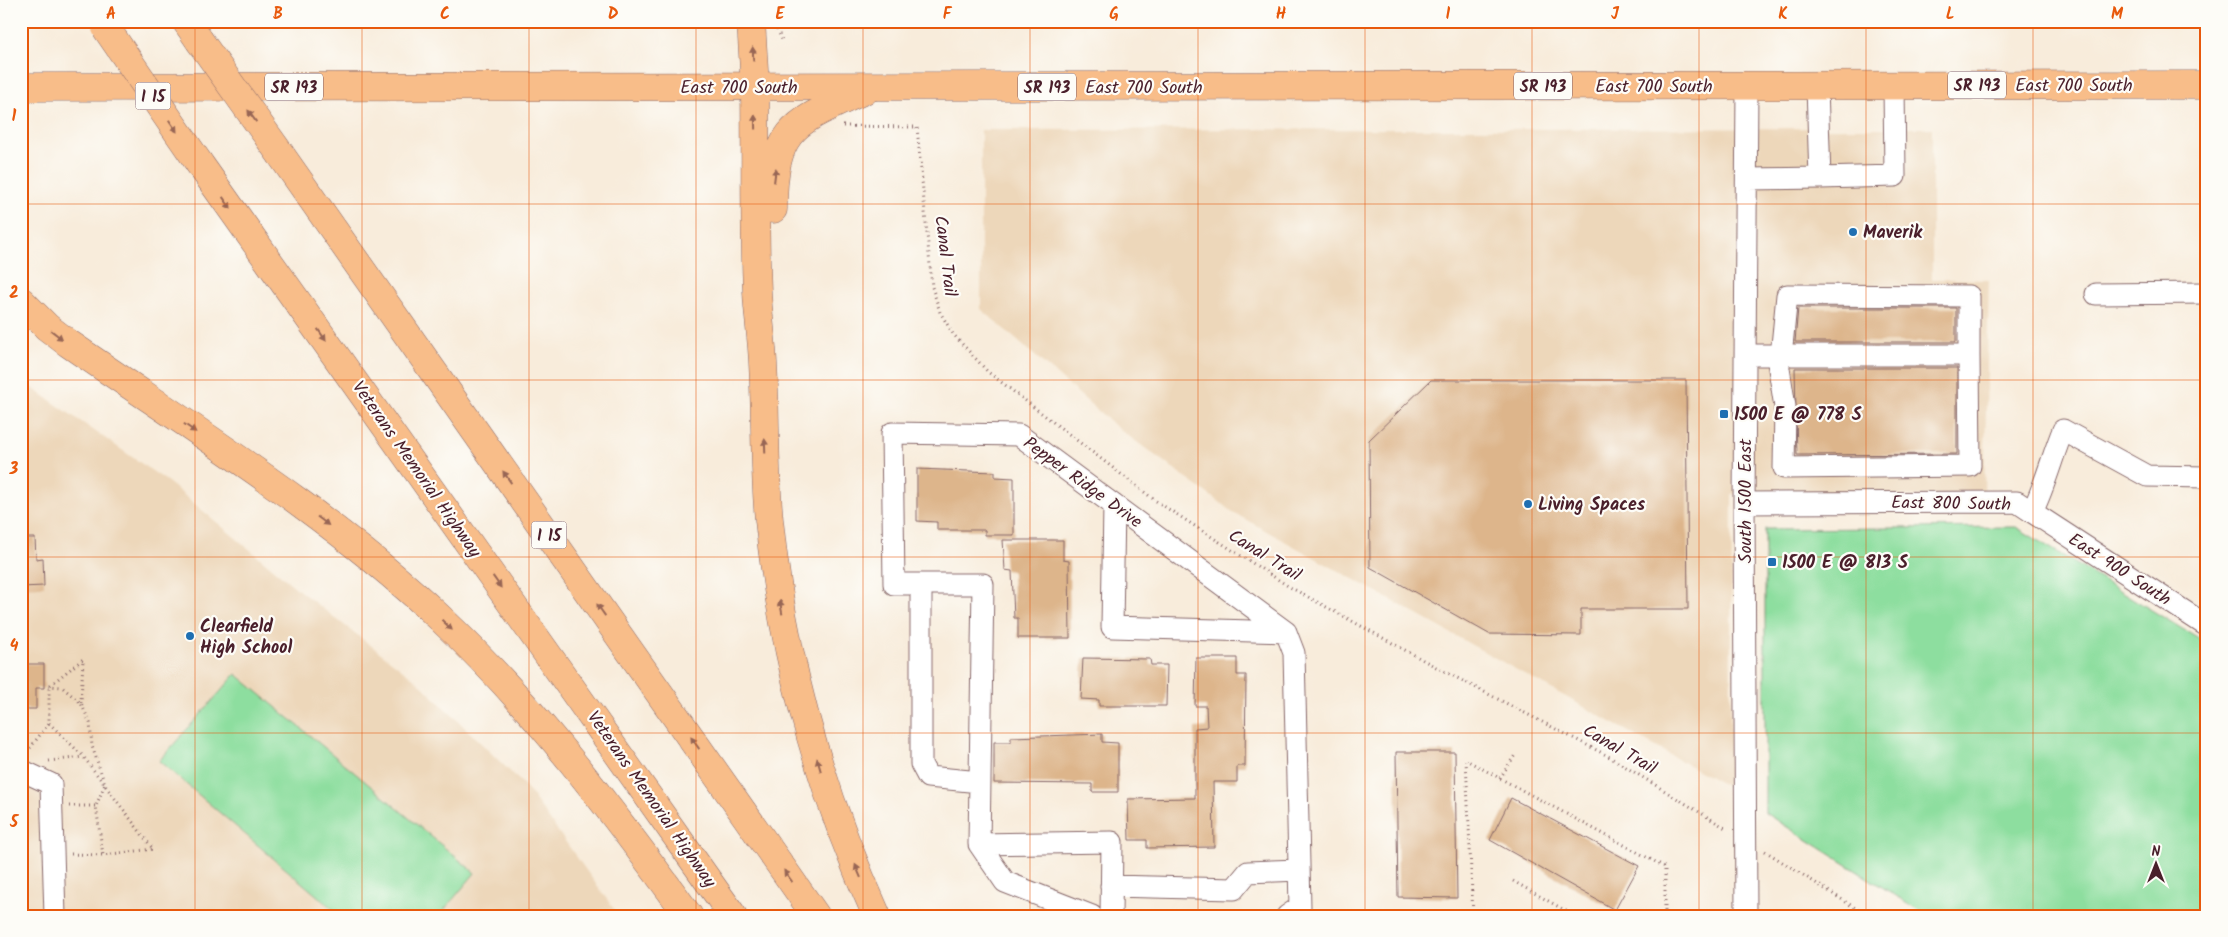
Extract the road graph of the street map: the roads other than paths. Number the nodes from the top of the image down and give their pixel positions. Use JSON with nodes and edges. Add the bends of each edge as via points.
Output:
{"nodes":[{"id":1,"x":751,"y":21,"type":"edge"},
{"id":2,"x":104,"y":24,"type":"edge"},
{"id":3,"x":192,"y":31,"type":"edge"},
{"id":4,"x":2207,"y":85,"type":"edge"},
{"id":5,"x":1746,"y":86,"type":"junction"},
{"id":6,"x":1894,"y":86,"type":"junction"},
{"id":7,"x":21,"y":87,"type":"edge"},
{"id":8,"x":755,"y":87,"type":"junction"},
{"id":9,"x":1817,"y":87,"type":"junction"},
{"id":10,"x":869,"y":88,"type":"junction"},
{"id":11,"x":1820,"y":178,"type":"junction"},
{"id":12,"x":1747,"y":179,"type":"junction"},
{"id":13,"x":2207,"y":293,"type":"edge"},
{"id":14,"x":2096,"y":294,"type":"dead end"},
{"id":15,"x":21,"y":301,"type":"edge"},
{"id":16,"x":1746,"y":355,"type":"junction"},
{"id":17,"x":1969,"y":355,"type":"junction"},
{"id":18,"x":1779,"y":356,"type":"junction"},
{"id":19,"x":763,"y":362,"type":"junction"},
{"id":20,"x":2207,"y":477,"type":"edge"},
{"id":21,"x":1744,"y":504,"type":"junction"},
{"id":22,"x":1114,"y":505,"type":"junction"},
{"id":23,"x":2032,"y":512,"type":"junction"},
{"id":24,"x":921,"y":584,"type":"junction"},
{"id":25,"x":2207,"y":626,"type":"edge"},
{"id":26,"x":1286,"y":632,"type":"junction"},
{"id":27,"x":24,"y":761,"type":"edge"},
{"id":28,"x":980,"y":782,"type":"junction"},
{"id":29,"x":979,"y":844,"type":"junction"},
{"id":30,"x":1299,"y":870,"type":"junction"},
{"id":31,"x":1111,"y":886,"type":"junction"},
{"id":32,"x":1081,"y":914,"type":"edge"},
{"id":33,"x":55,"y":916,"type":"edge"},
{"id":34,"x":689,"y":916,"type":"edge"},
{"id":35,"x":733,"y":916,"type":"edge"},
{"id":36,"x":816,"y":916,"type":"edge"},
{"id":37,"x":877,"y":916,"type":"edge"},
{"id":38,"x":1111,"y":916,"type":"edge"},
{"id":39,"x":1287,"y":916,"type":"edge"},
{"id":40,"x":1746,"y":916,"type":"edge"}],
"edges":[{"from":8,"to":1,"type":"main road","one_way":true},
{"from":2,"to":35,"type":"main road","name":"Veterans Memorial Highway","number":"I 15","one_way":true,"bridge":true},
{"from":36,"to":3,"type":"main road","number":"I 15","one_way":true,"bridge":true},
{"from":4,"to":6,"type":"main road","name":"East 700 South","number":"SR 193"},
{"from":5,"to":9,"type":"main road","name":"East 700 South","number":"SR 193"},
{"from":5,"to":10,"type":"main road","name":"East 700 South","number":"SR 193"},
{"from":5,"to":12,"type":"street","name":"South 1500 East"},
{"from":6,"to":9,"type":"main road","name":"East 700 South","number":"SR 193"},
{"from":6,"to":11,"type":"street","via":[[1895,176]]},
{"from":7,"to":8,"type":"main road","name":"East 700 South","number":"SR 193"},
{"from":8,"to":10,"type":"main road","name":"East 700 South","number":"SR 193"},
{"from":19,"to":8,"type":"main road","one_way":true,"via":[[757,288]]},
{"from":9,"to":11,"type":"street"},
{"from":19,"to":10,"type":"main road","one_way":true,"via":[[774,297],[773,190],[781,149],[802,120]]},
{"from":11,"to":12,"type":"street"},
{"from":12,"to":16,"type":"street","name":"South 1500 East"},
{"from":13,"to":14,"type":"street"},
{"from":15,"to":34,"type":"main road","one_way":true,"via":[[68,343],[333,528],[440,618],[480,657],[558,744]]},
{"from":16,"to":18,"type":"street"},
{"from":16,"to":21,"type":"street","name":"South 1500 East"},
{"from":17,"to":18,"type":"street"},
{"from":17,"to":18,"type":"street","via":[[1969,296],[1787,295]]},
{"from":17,"to":18,"type":"street","via":[[1970,466],[1784,468],[1785,407]]},
{"from":37,"to":19,"type":"main road","one_way":true,"via":[[828,796],[787,638],[768,510]]},
{"from":20,"to":23,"type":"street","name":"East 800 South","via":[[2147,476],[2063,430],[2044,488]]},
{"from":21,"to":23,"type":"street","name":"East 800 South","via":[[2017,502]]},
{"from":21,"to":40,"type":"street","name":"South 1500 East"},
{"from":22,"to":24,"type":"street","name":"Pepper Ridge Drive","via":[[1019,435],[892,433],[894,584]]},
{"from":22,"to":26,"type":"street","name":"Pepper Ridge Drive"},
{"from":22,"to":26,"type":"street","via":[[1112,627]]},
{"from":23,"to":25,"type":"street","name":"East 900 South"},
{"from":24,"to":28,"type":"street","via":[[921,764],[928,777]]},
{"from":24,"to":28,"type":"street","name":"Pepper Ridge Drive","via":[[983,584]]},
{"from":26,"to":30,"type":"street","via":[[1294,653]]},
{"from":27,"to":33,"type":"street","via":[[51,784]]},
{"from":28,"to":29,"type":"street","name":"Pepper Ridge Drive"},
{"from":29,"to":31,"type":"street","via":[[1112,842]]},
{"from":29,"to":32,"type":"street","via":[[1006,882]]},
{"from":30,"to":31,"type":"street","via":[[1248,872],[1234,889]]},
{"from":30,"to":39,"type":"street","via":[[1300,907]]},
{"from":31,"to":38,"type":"street"}]}
